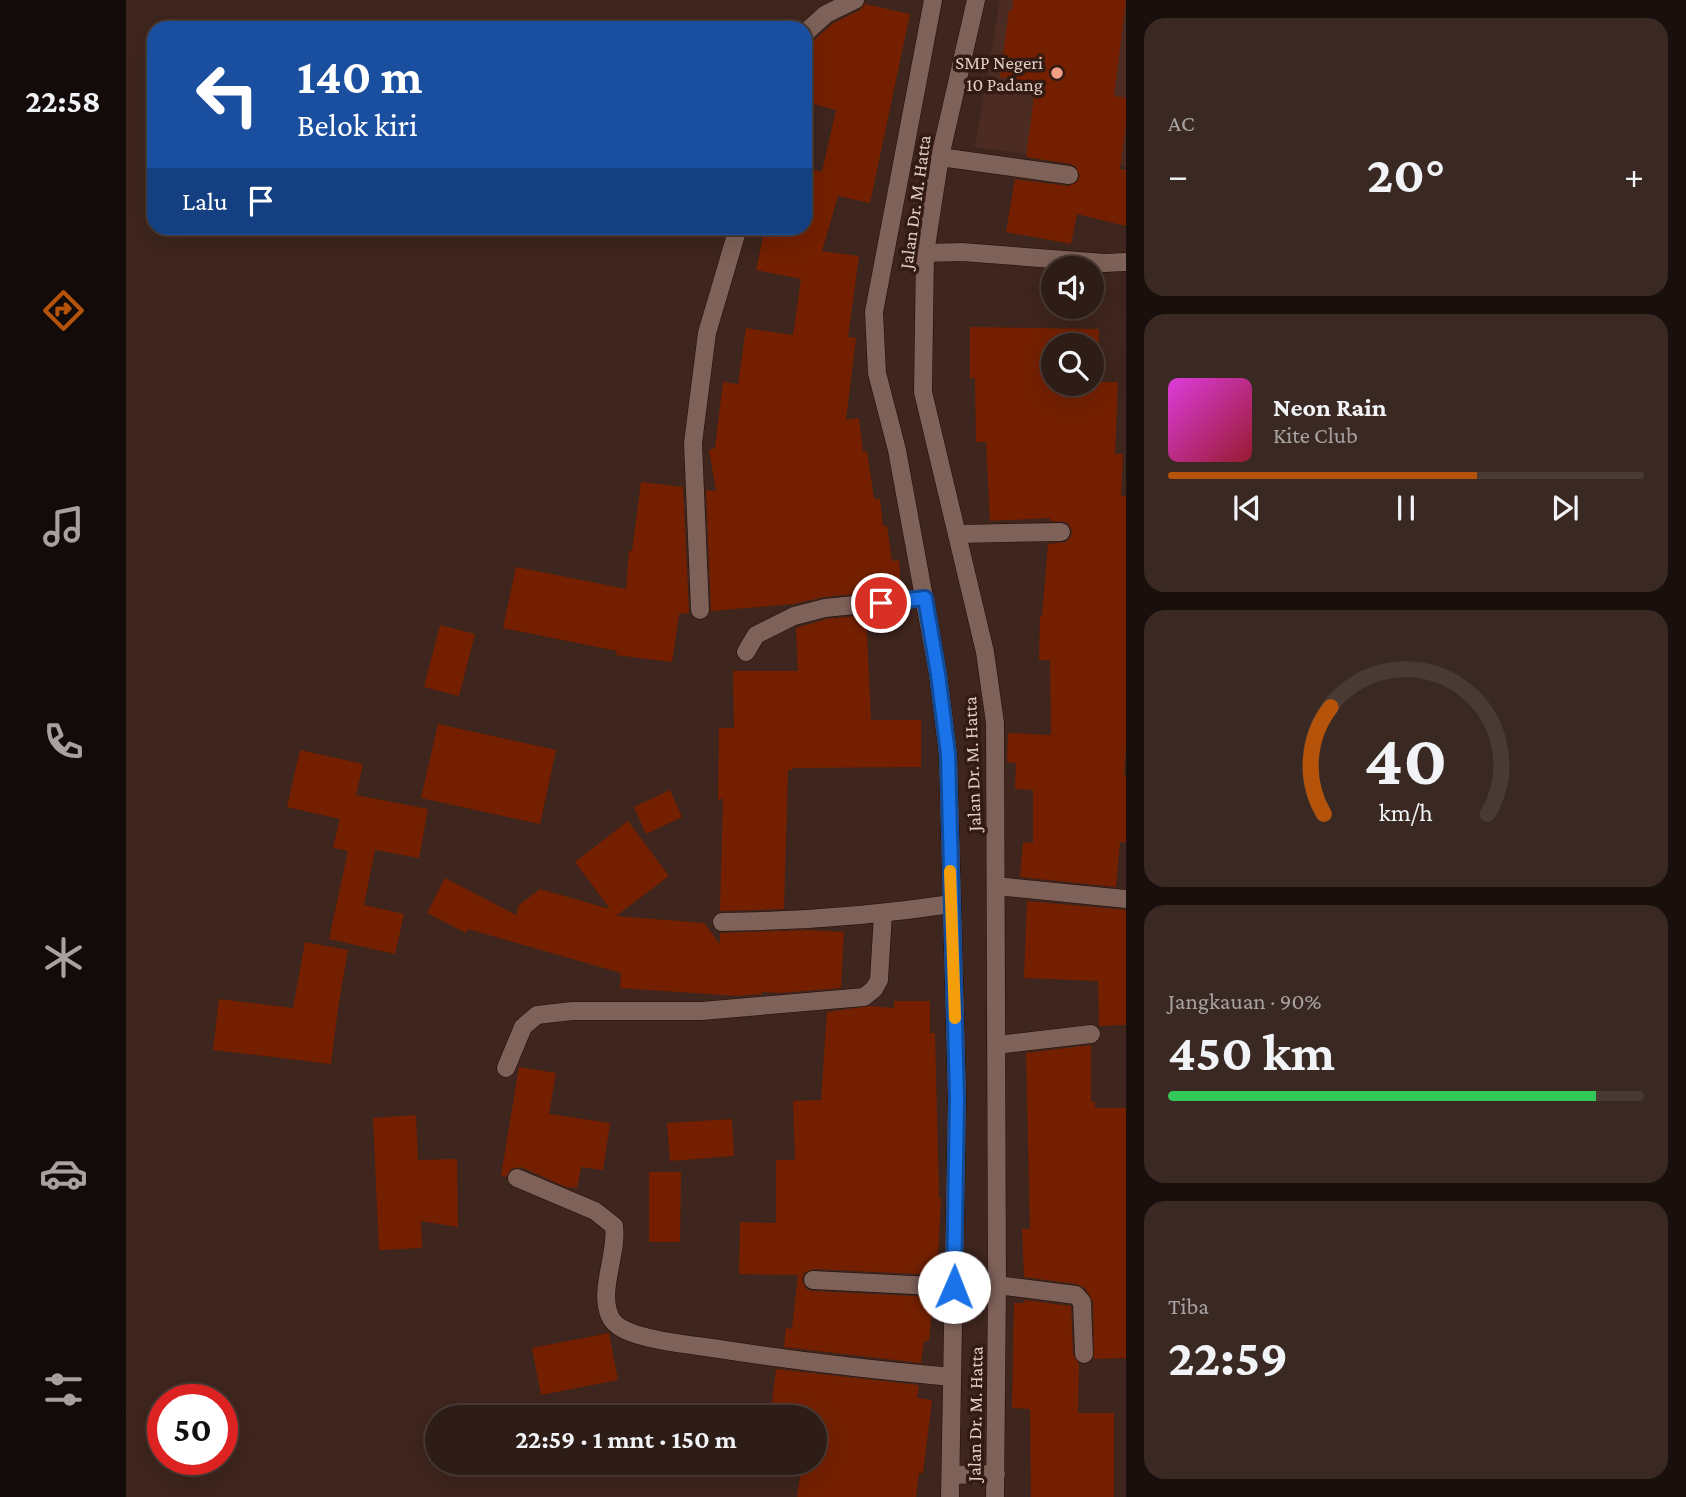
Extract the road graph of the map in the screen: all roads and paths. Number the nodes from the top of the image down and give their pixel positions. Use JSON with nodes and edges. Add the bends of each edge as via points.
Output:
{"nodes":[{"id":1,"x":855,"y":0,"type":"edge"},
{"id":2,"x":933,"y":0,"type":"edge"},
{"id":3,"x":976,"y":0,"type":"edge"},
{"id":4,"x":812,"y":27,"type":"edge"},
{"id":5,"x":940,"y":157,"type":"junction"},
{"id":6,"x":1069,"y":175,"type":"dead end"},
{"id":7,"x":736,"y":235,"type":"edge"},
{"id":8,"x":925,"y":253,"type":"junction"},
{"id":9,"x":1126,"y":262,"type":"edge"},
{"id":10,"x":1061,"y":531,"type":"dead end"},
{"id":11,"x":957,"y":534,"type":"junction"},
{"id":12,"x":925,"y":598,"type":"junction"},
{"id":13,"x":700,"y":610,"type":"dead end"},
{"id":14,"x":746,"y":653,"type":"dead end"},
{"id":15,"x":996,"y":886,"type":"junction"},
{"id":16,"x":1126,"y":899,"type":"edge"},
{"id":17,"x":951,"y":904,"type":"junction"},
{"id":18,"x":883,"y":914,"type":"junction"},
{"id":19,"x":722,"y":922,"type":"dead end"},
{"id":20,"x":1091,"y":1034,"type":"dead end"},
{"id":21,"x":997,"y":1045,"type":"junction"},
{"id":22,"x":506,"y":1068,"type":"dead end"},
{"id":23,"x":517,"y":1178,"type":"dead end"},
{"id":24,"x":813,"y":1280,"type":"dead end"},
{"id":25,"x":997,"y":1285,"type":"junction"},
{"id":26,"x":954,"y":1287,"type":"junction"},
{"id":27,"x":1084,"y":1354,"type":"dead end"},
{"id":28,"x":952,"y":1377,"type":"junction"},
{"id":29,"x":996,"y":1474,"type":"junction"},
{"id":30,"x":951,"y":1475,"type":"junction"},
{"id":31,"x":950,"y":1497,"type":"edge"},
{"id":32,"x":995,"y":1497,"type":"edge"}],
"edges":[{"from":1,"to":4,"type":"main road"},
{"from":2,"to":12,"type":"main road","name":"Jalan Dr. M. Hatta","via":[[874,312],[877,373]]},
{"from":3,"to":5,"type":"main road","name":"Jalan Dr. M. Hatta"},
{"from":5,"to":6,"type":"main road"},
{"from":5,"to":8,"type":"main road","name":"Jalan Dr. M. Hatta"},
{"from":7,"to":13,"type":"main road","via":[[707,333],[693,443]]},
{"from":8,"to":9,"type":"main road"},
{"from":8,"to":11,"type":"main road","name":"Jalan Dr. M. Hatta","via":[[923,392]]},
{"from":10,"to":11,"type":"main road"},
{"from":11,"to":15,"type":"main road","name":"Jalan Dr. M. Hatta","via":[[985,652],[995,723]]},
{"from":12,"to":14,"type":"main road","via":[[825,608],[794,616],[756,635]]},
{"from":12,"to":17,"type":"main road","name":"Jalan Dr. M. Hatta","via":[[948,754]]},
{"from":15,"to":16,"type":"main road"},
{"from":15,"to":21,"type":"main road","name":"Jalan Dr. M. Hatta"},
{"from":17,"to":18,"type":"main road"},
{"from":17,"to":26,"type":"main road","name":"Jalan Dr. M. Hatta","via":[[957,1098]]},
{"from":18,"to":19,"type":"main road"},
{"from":18,"to":22,"type":"main road","via":[[879,980],[864,996],[702,1011],[537,1014],[523,1027]]},
{"from":20,"to":21,"type":"main road"},
{"from":21,"to":25,"type":"main road","name":"Jalan Dr. M. Hatta"},
{"from":23,"to":28,"type":"main road","via":[[595,1211],[614,1226],[607,1302],[609,1315],[626,1331],[811,1364]]},
{"from":24,"to":26,"type":"main road"},
{"from":25,"to":27,"type":"main road","via":[[1076,1295],[1082,1302]]},
{"from":25,"to":29,"type":"main road","name":"Jalan Dr. M. Hatta"},
{"from":26,"to":28,"type":"main road","name":"Jalan Dr. M. Hatta"},
{"from":28,"to":30,"type":"main road","name":"Jalan Dr. M. Hatta"},
{"from":29,"to":30,"type":"main road"},
{"from":29,"to":32,"type":"main road","name":"Jalan Dr. M. Hatta"},
{"from":30,"to":31,"type":"main road","name":"Jalan Dr. M. Hatta"}]}
